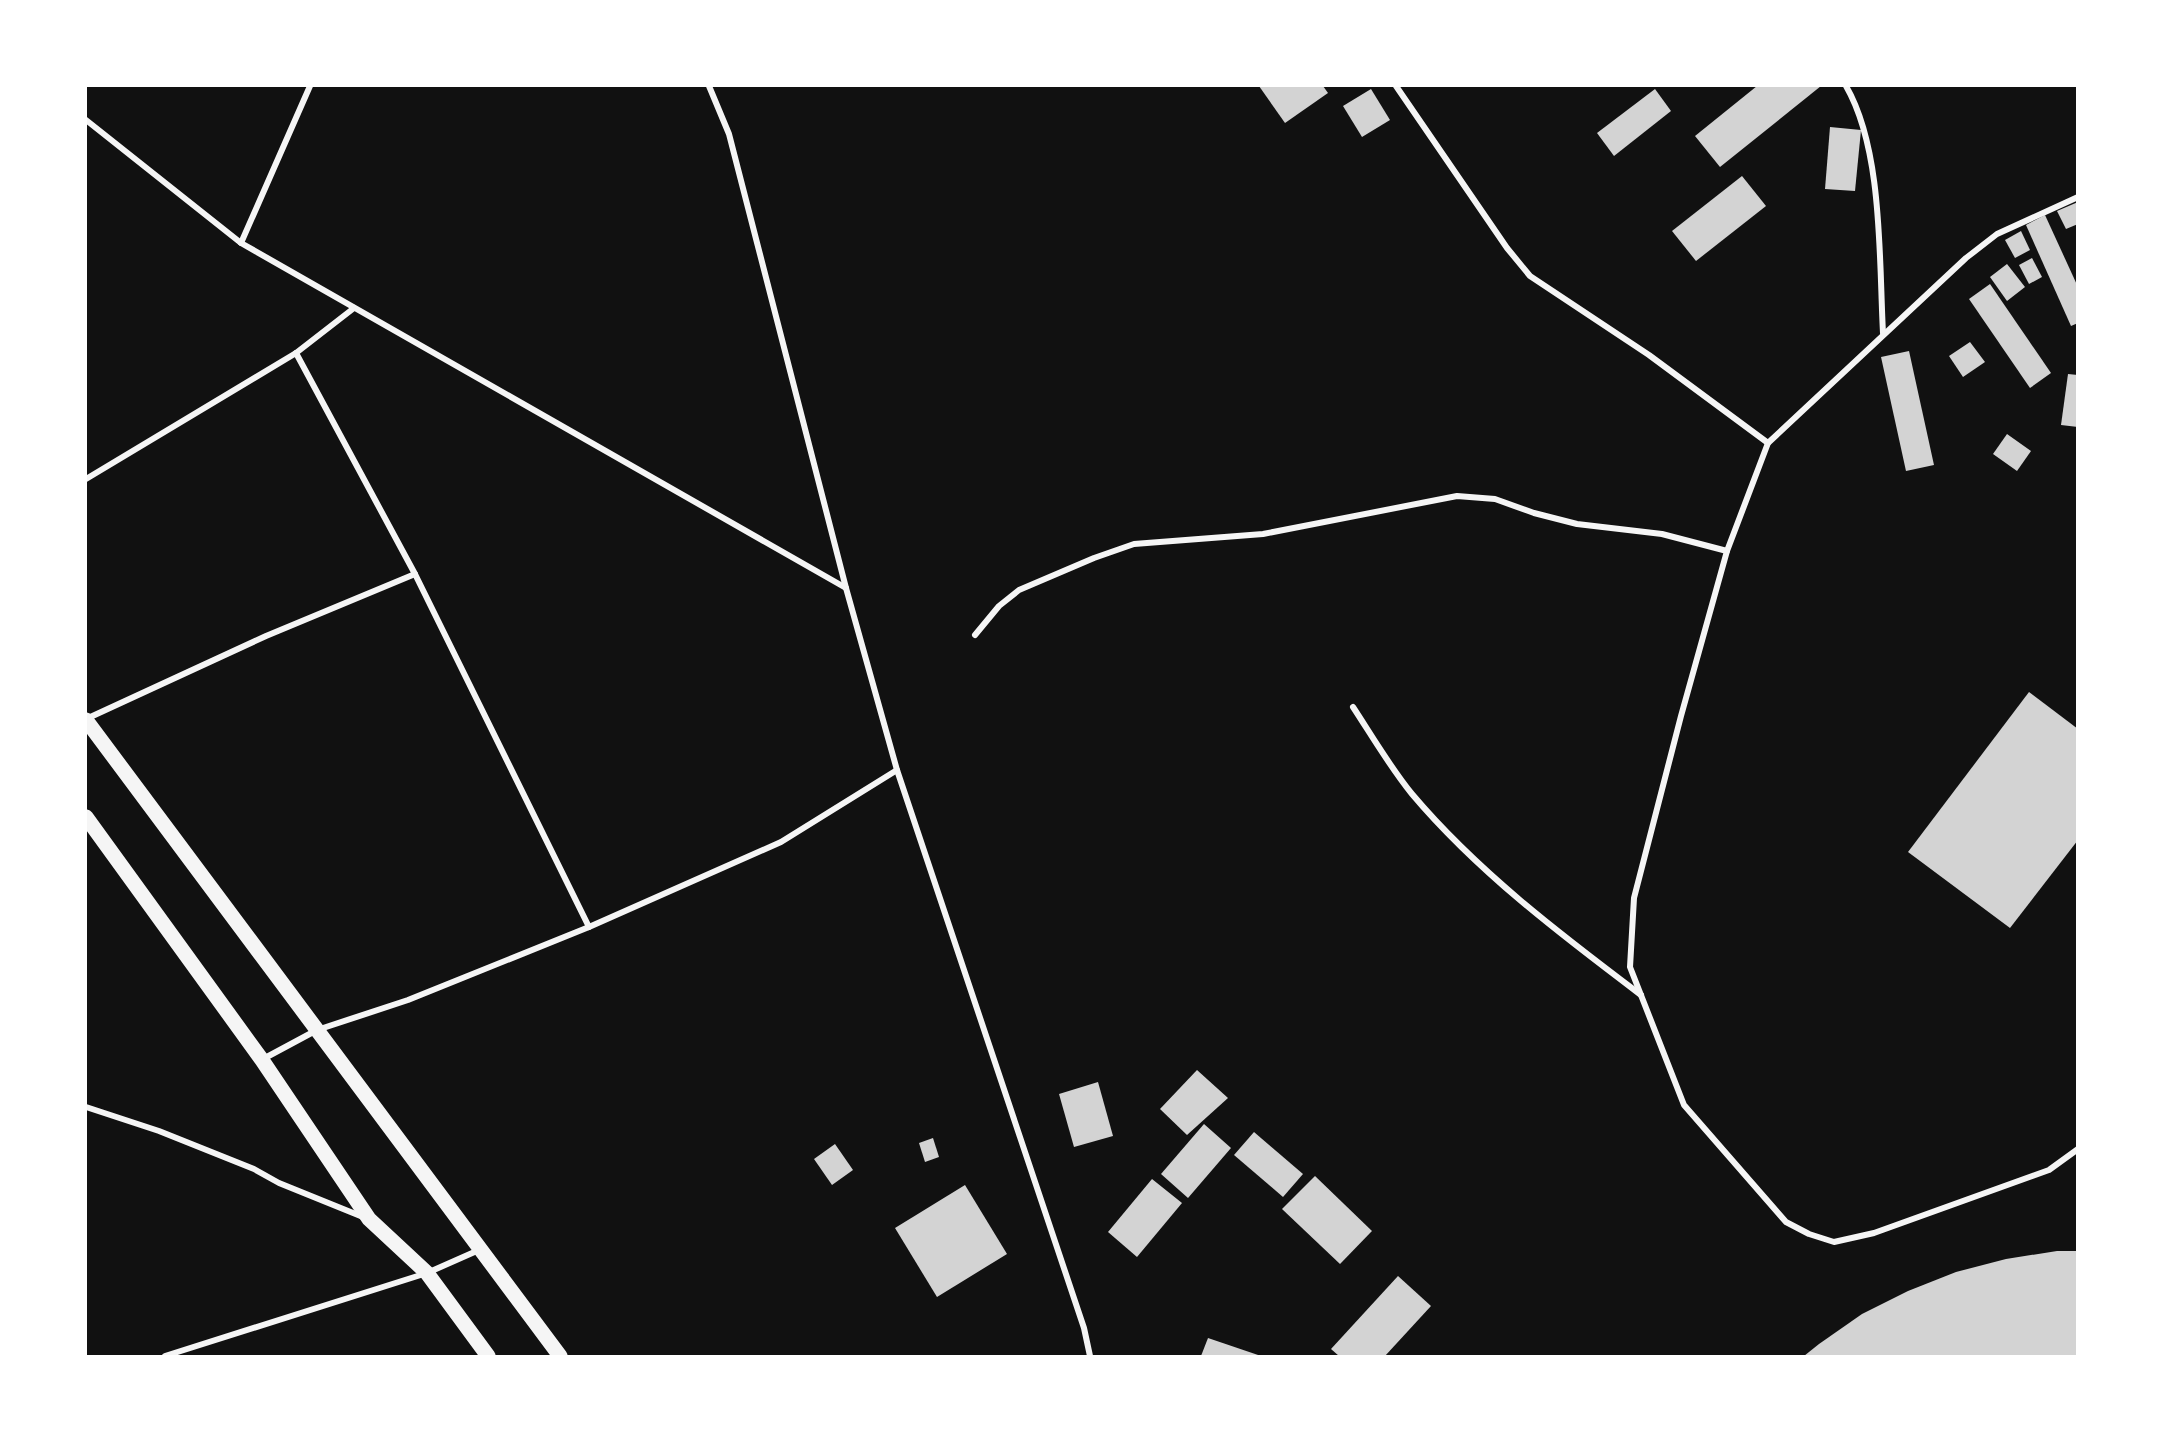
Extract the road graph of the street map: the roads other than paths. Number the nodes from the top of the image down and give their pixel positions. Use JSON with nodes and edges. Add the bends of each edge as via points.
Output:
{"nodes":[{"id":1,"x":310,"y":86,"type":"edge"},
{"id":2,"x":709,"y":86,"type":"edge"},
{"id":3,"x":1396,"y":86,"type":"edge"},
{"id":4,"x":1846,"y":86,"type":"edge"},
{"id":5,"x":86,"y":120,"type":"edge"},
{"id":6,"x":2078,"y":197,"type":"edge"},
{"id":7,"x":241,"y":243,"type":"junction"},
{"id":8,"x":354,"y":308,"type":"junction"},
{"id":9,"x":1883,"y":333,"type":"junction"},
{"id":10,"x":296,"y":353,"type":"junction"},
{"id":11,"x":1768,"y":443,"type":"junction"},
{"id":12,"x":86,"y":479,"type":"edge"},
{"id":13,"x":1727,"y":551,"type":"junction"},
{"id":14,"x":415,"y":574,"type":"junction"},
{"id":15,"x":846,"y":588,"type":"junction"},
{"id":16,"x":975,"y":635,"type":"dead end"},
{"id":17,"x":1353,"y":707,"type":"dead end"},
{"id":18,"x":86,"y":719,"type":"edge"},
{"id":19,"x":897,"y":770,"type":"junction"},
{"id":20,"x":86,"y":817,"type":"edge"},
{"id":21,"x":589,"y":927,"type":"junction"},
{"id":22,"x":1641,"y":996,"type":"junction"},
{"id":23,"x":317,"y":1030,"type":"junction"},
{"id":24,"x":262,"y":1060,"type":"junction"},
{"id":25,"x":86,"y":1107,"type":"edge"},
{"id":26,"x":2078,"y":1149,"type":"edge"},
{"id":27,"x":369,"y":1219,"type":"junction"},
{"id":28,"x":480,"y":1249,"type":"junction"},
{"id":29,"x":427,"y":1273,"type":"junction"},
{"id":30,"x":165,"y":1356,"type":"edge"},
{"id":31,"x":488,"y":1356,"type":"edge"},
{"id":32,"x":560,"y":1356,"type":"edge"},
{"id":33,"x":1090,"y":1356,"type":"edge"}],
"edges":[{"from":1,"to":7,"type":"street"},
{"from":2,"to":15,"type":"street","via":[[729,134]]},
{"from":3,"to":11,"type":"street","via":[[1530,276],[1649,355]]},
{"from":4,"to":9,"type":"street","via":[[1865,132],[1875,190]]},
{"from":5,"to":7,"type":"street"},
{"from":6,"to":9,"type":"street","via":[[1997,234]]},
{"from":7,"to":8,"type":"street"},
{"from":8,"to":10,"type":"street"},
{"from":8,"to":15,"type":"street"},
{"from":9,"to":11,"type":"street"},
{"from":10,"to":12,"type":"street"},
{"from":10,"to":14,"type":"street"},
{"from":11,"to":13,"type":"street"},
{"from":13,"to":16,"type":"street","via":[[1662,534],[1577,524],[1495,499],[1457,496],[1263,534],[1134,544],[1019,590],[999,606]]},
{"from":13,"to":22,"type":"street","via":[[1634,898],[1630,967]]},
{"from":14,"to":18,"type":"street","via":[[266,636]]},
{"from":14,"to":21,"type":"street"},
{"from":15,"to":19,"type":"street"},
{"from":17,"to":22,"type":"street","via":[[1411,792],[1468,854]]},
{"from":18,"to":23,"type":"main road"},
{"from":19,"to":21,"type":"street","via":[[782,842]]},
{"from":19,"to":33,"type":"street","via":[[1084,1328]]},
{"from":20,"to":24,"type":"main road"},
{"from":21,"to":23,"type":"street","via":[[408,1000]]},
{"from":22,"to":26,"type":"street","via":[[1684,1105],[1786,1222],[1809,1234],[1834,1242],[1874,1233],[2049,1170]]},
{"from":23,"to":24,"type":"street"},
{"from":23,"to":28,"type":"main road"},
{"from":24,"to":27,"type":"main road"},
{"from":25,"to":27,"type":"street","via":[[254,1168],[279,1183]]},
{"from":27,"to":29,"type":"main road"},
{"from":28,"to":29,"type":"street"},
{"from":28,"to":32,"type":"main road"},
{"from":29,"to":30,"type":"street"},
{"from":29,"to":31,"type":"main road"}]}
